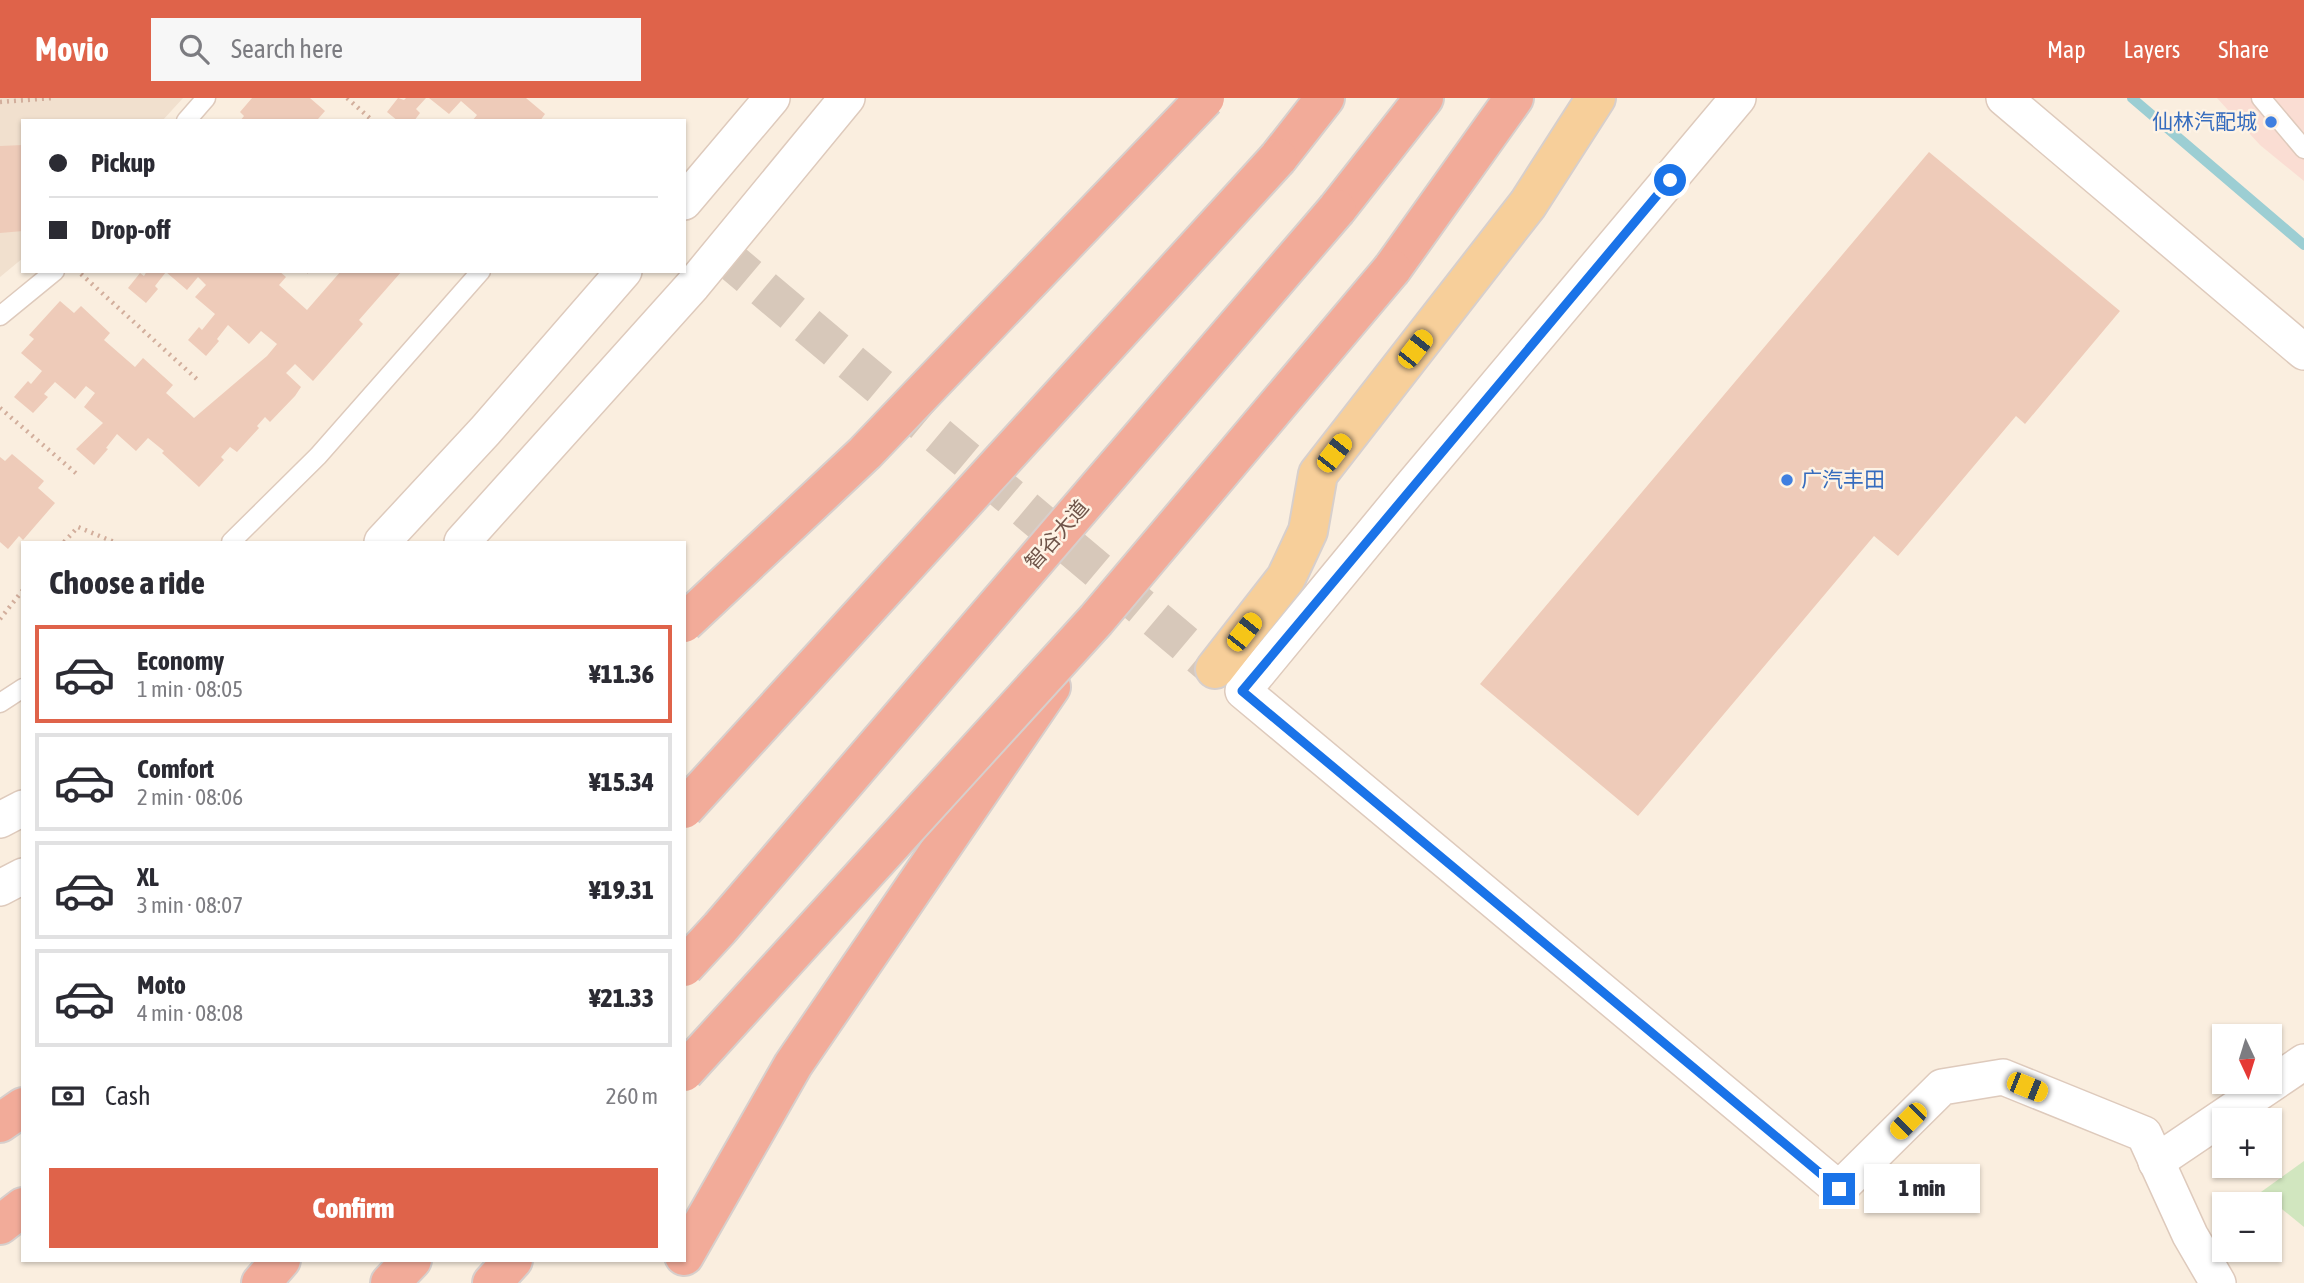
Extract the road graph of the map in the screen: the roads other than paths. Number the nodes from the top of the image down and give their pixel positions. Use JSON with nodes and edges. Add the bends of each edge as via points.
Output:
{"nodes":[{"id":1,"x":205,"y":98,"type":"edge"},
{"id":2,"x":772,"y":98,"type":"edge"},
{"id":3,"x":847,"y":98,"type":"edge"},
{"id":4,"x":1205,"y":98,"type":"edge"},
{"id":5,"x":1325,"y":98,"type":"edge"},
{"id":6,"x":1424,"y":98,"type":"edge"},
{"id":7,"x":1514,"y":98,"type":"edge"},
{"id":8,"x":1596,"y":98,"type":"edge"},
{"id":9,"x":1738,"y":98,"type":"edge"},
{"id":10,"x":2004,"y":98,"type":"edge"},
{"id":11,"x":2261,"y":98,"type":"edge"},
{"id":12,"x":188,"y":119,"type":"edge"},
{"id":13,"x":2304,"y":149,"type":"edge"},
{"id":14,"x":686,"y":200,"type":"edge"},
{"id":15,"x":53,"y":273,"type":"edge"},
{"id":16,"x":479,"y":273,"type":"edge"},
{"id":17,"x":622,"y":273,"type":"edge"},
{"id":18,"x":0,"y":316,"type":"edge"},
{"id":19,"x":2304,"y":352,"type":"edge"},
{"id":20,"x":235,"y":541,"type":"edge"},
{"id":21,"x":383,"y":541,"type":"edge"},
{"id":22,"x":463,"y":541,"type":"edge"},
{"id":23,"x":1097,"y":620,"type":"junction"},
{"id":24,"x":686,"y":621,"type":"edge"},
{"id":25,"x":1229,"y":680,"type":"junction"},
{"id":26,"x":21,"y":689,"type":"edge"},
{"id":27,"x":0,"y":703,"type":"edge"},
{"id":28,"x":686,"y":807,"type":"edge"},
{"id":29,"x":21,"y":809,"type":"edge"},
{"id":30,"x":0,"y":820,"type":"edge"},
{"id":31,"x":21,"y":877,"type":"edge"},
{"id":32,"x":0,"y":888,"type":"edge"},
{"id":33,"x":686,"y":965,"type":"edge"},
{"id":34,"x":2304,"y":1062,"type":"edge"},
{"id":35,"x":686,"y":1070,"type":"edge"},
{"id":36,"x":21,"y":1108,"type":"edge"},
{"id":37,"x":0,"y":1123,"type":"edge"},
{"id":38,"x":2156,"y":1162,"type":"junction"},
{"id":39,"x":21,"y":1209,"type":"edge"},
{"id":40,"x":0,"y":1225,"type":"edge"},
{"id":41,"x":686,"y":1253,"type":"edge"},
{"id":42,"x":280,"y":1262,"type":"edge"},
{"id":43,"x":410,"y":1262,"type":"edge"},
{"id":44,"x":511,"y":1262,"type":"edge"},
{"id":45,"x":681,"y":1262,"type":"edge"},
{"id":46,"x":261,"y":1283,"type":"edge"},
{"id":47,"x":390,"y":1283,"type":"edge"},
{"id":48,"x":492,"y":1283,"type":"edge"},
{"id":49,"x":669,"y":1283,"type":"edge"},
{"id":50,"x":2218,"y":1283,"type":"edge"}],
"edges":[{"from":1,"to":12,"type":"lane"},
{"from":2,"to":14,"type":"street"},
{"from":3,"to":22,"type":"street","via":[[693,285]]},
{"from":4,"to":24,"type":"highway","bridge":true,"via":[[865,453]]},
{"from":5,"to":28,"type":"highway","bridge":true,"via":[[1278,158]]},
{"from":6,"to":33,"type":"highway","name":"智谷大道","bridge":true,"via":[[1337,209]]},
{"from":7,"to":23,"type":"highway","bridge":true,"via":[[1392,269]]},
{"from":8,"to":25,"type":"main road","via":[[1528,204],[1318,474],[1308,531]]},
{"from":9,"to":25,"type":"street","via":[[1411,487]]},
{"from":10,"to":19,"type":"street"},
{"from":11,"to":13,"type":"lane"},
{"from":15,"to":18,"type":"lane"},
{"from":16,"to":20,"type":"lane","via":[[318,456]]},
{"from":17,"to":21,"type":"street"},
{"from":23,"to":35,"type":"highway","bridge":true},
{"from":23,"to":41,"type":"highway","bridge":true,"via":[[793,1065]]},
{"from":25,"to":38,"type":"street","via":[[1839,1189],[1942,1087],[2003,1077],[2144,1135]]},
{"from":26,"to":27,"type":"lane"},
{"from":29,"to":30,"type":"street"},
{"from":31,"to":32,"type":"street"},
{"from":34,"to":38,"type":"street"},
{"from":36,"to":37,"type":"highway"},
{"from":38,"to":50,"type":"street"},
{"from":39,"to":40,"type":"highway"},
{"from":42,"to":46,"type":"highway"},
{"from":43,"to":47,"type":"highway"},
{"from":44,"to":48,"type":"highway"},
{"from":45,"to":49,"type":"highway"}]}
